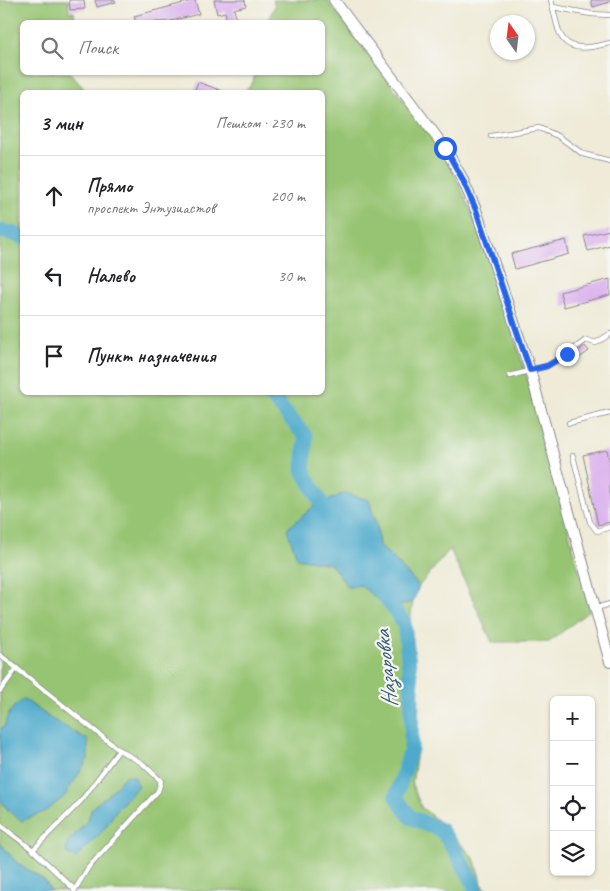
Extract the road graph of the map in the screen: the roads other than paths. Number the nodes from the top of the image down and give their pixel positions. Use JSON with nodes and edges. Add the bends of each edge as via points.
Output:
{"nodes":[{"id":1,"x":334,"y":0,"type":"edge"},
{"id":2,"x":551,"y":0,"type":"edge"},
{"id":3,"x":553,"y":7,"type":"junction"},
{"id":4,"x":610,"y":15,"type":"edge"},
{"id":5,"x":610,"y":44,"type":"edge"},
{"id":6,"x":491,"y":136,"type":"dead end"},
{"id":7,"x":610,"y":161,"type":"edge"},
{"id":8,"x":610,"y":334,"type":"edge"},
{"id":9,"x":530,"y":370,"type":"junction"},
{"id":10,"x":510,"y":376,"type":"dead end"},
{"id":11,"x":610,"y":414,"type":"edge"},
{"id":12,"x":569,"y":423,"type":"dead end"},
{"id":13,"x":573,"y":456,"type":"dead end"},
{"id":14,"x":610,"y":527,"type":"edge"},
{"id":15,"x":610,"y":604,"type":"edge"},
{"id":16,"x":596,"y":608,"type":"junction"},
{"id":17,"x":0,"y":655,"type":"edge"},
{"id":18,"x":610,"y":662,"type":"edge"},
{"id":19,"x":17,"y":668,"type":"junction"},
{"id":20,"x":0,"y":691,"type":"edge"},
{"id":21,"x":119,"y":750,"type":"junction"},
{"id":22,"x":0,"y":825,"type":"edge"},
{"id":23,"x":33,"y":850,"type":"junction"},
{"id":24,"x":74,"y":890,"type":"edge"}],
"edges":[{"from":1,"to":9,"type":"street","via":[[445,148],[462,178],[476,210]]},
{"from":2,"to":3,"type":"lane"},
{"from":3,"to":4,"type":"lane"},
{"from":3,"to":5,"type":"lane","via":[[560,35],[567,44],[580,48]]},
{"from":6,"to":7,"type":"lane","via":[[539,128],[558,136],[583,154]]},
{"from":8,"to":9,"type":"lane","via":[[596,343],[586,340],[547,366]]},
{"from":9,"to":10,"type":"lane"},
{"from":9,"to":16,"type":"street"},
{"from":11,"to":12,"type":"lane"},
{"from":13,"to":14,"type":"lane","via":[[590,522],[597,531]]},
{"from":15,"to":16,"type":"lane"},
{"from":16,"to":18,"type":"street"},
{"from":17,"to":19,"type":"lane"},
{"from":19,"to":20,"type":"lane"},
{"from":19,"to":21,"type":"lane"},
{"from":21,"to":23,"type":"lane","via":[[82,801]]},
{"from":21,"to":24,"type":"lane","via":[[142,763],[161,781],[158,791],[88,868]]},
{"from":22,"to":23,"type":"lane"},
{"from":23,"to":24,"type":"lane"}]}
